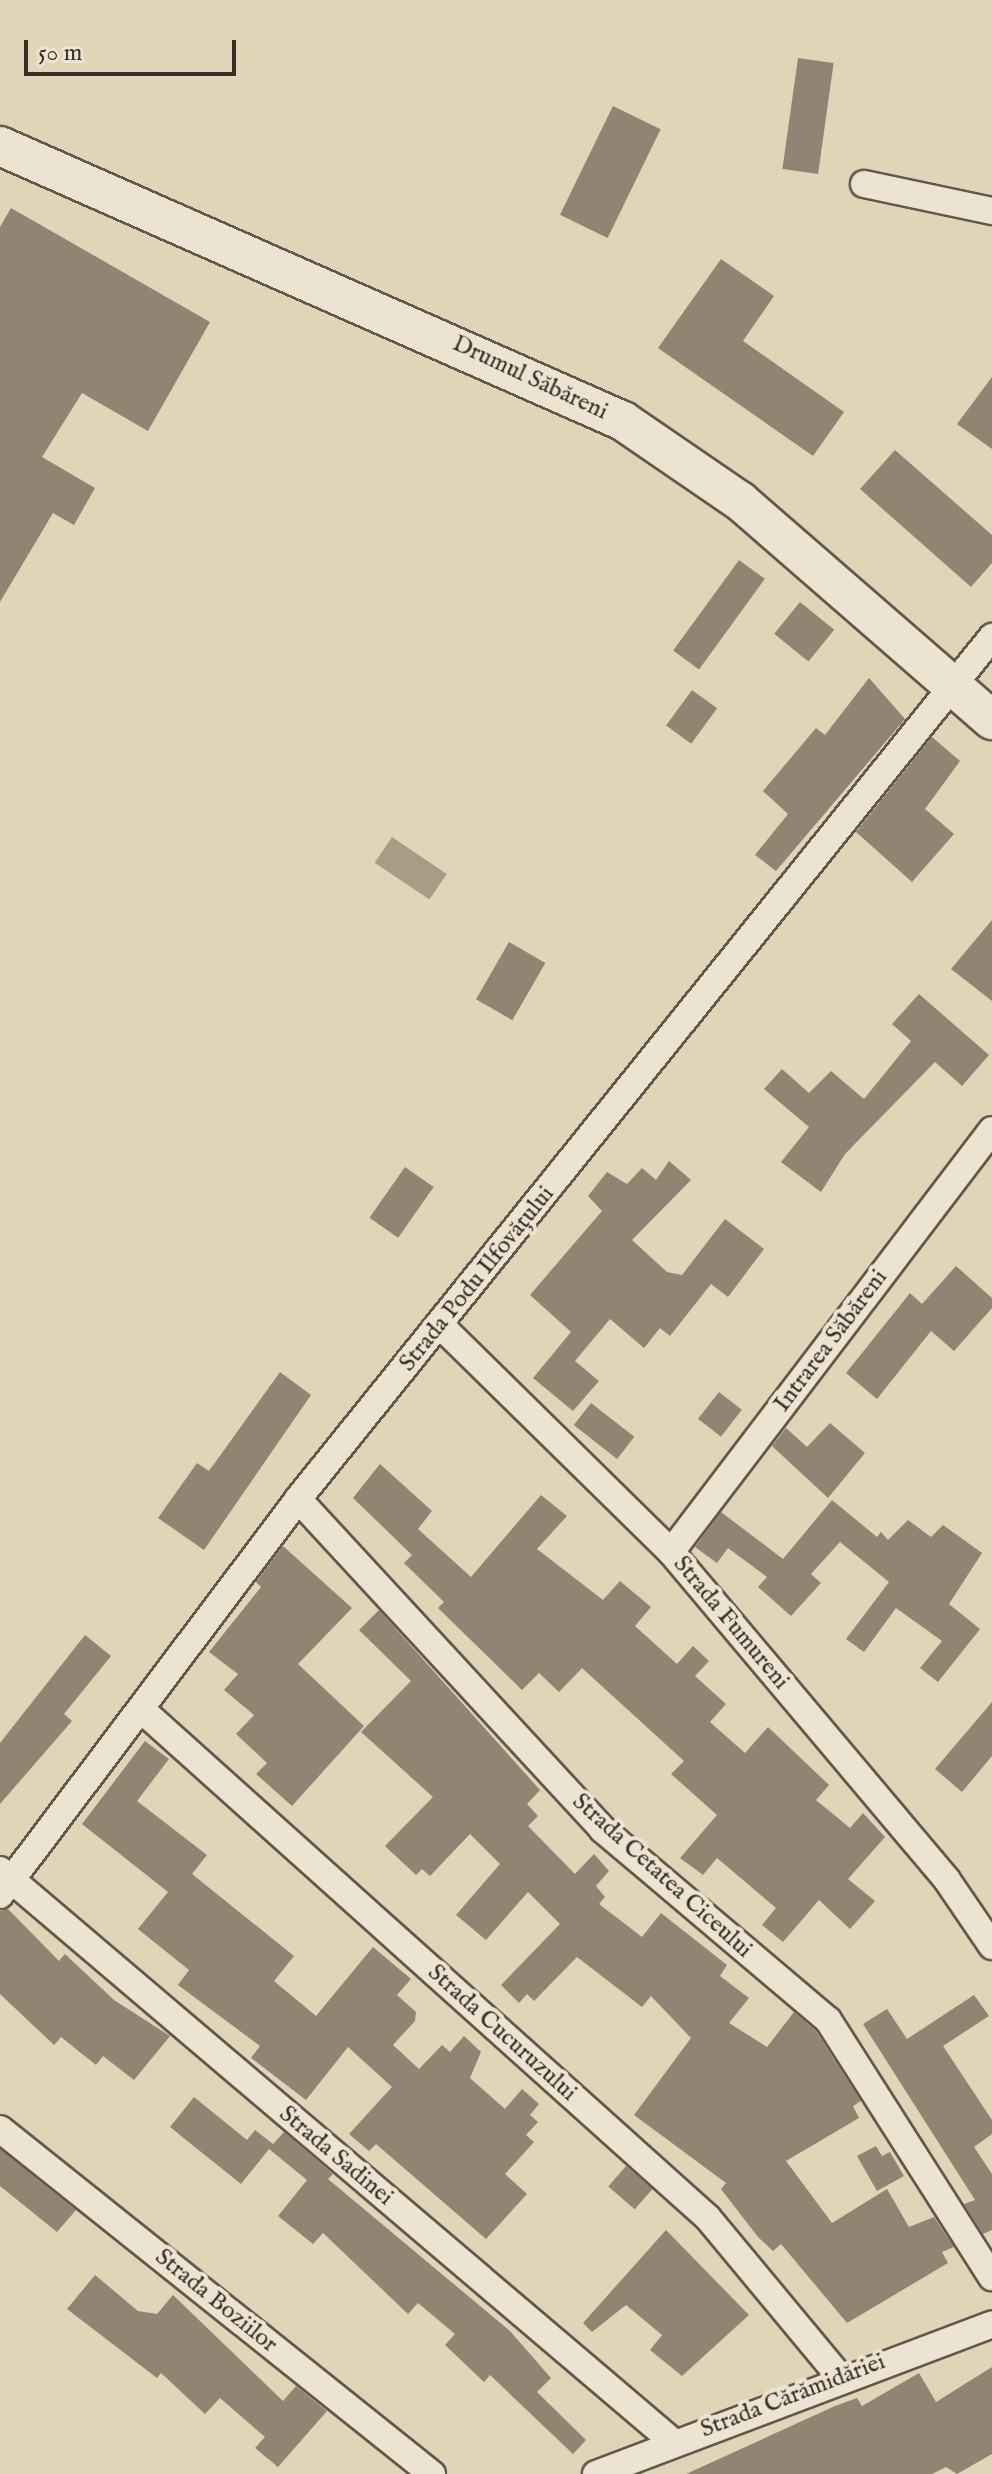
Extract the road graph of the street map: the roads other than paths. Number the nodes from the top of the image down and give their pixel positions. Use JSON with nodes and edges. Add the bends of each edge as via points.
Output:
{"nodes":[{"id":1,"x":0,"y":146,"type":"edge"},
{"id":2,"x":864,"y":184,"type":"dead end"},
{"id":3,"x":992,"y":211,"type":"edge"},
{"id":4,"x":992,"y":637,"type":"edge"},
{"id":5,"x":953,"y":687,"type":"junction"},
{"id":6,"x":992,"y":720,"type":"edge"},
{"id":7,"x":992,"y":1130,"type":"edge"},
{"id":8,"x":441,"y":1326,"type":"junction"},
{"id":9,"x":298,"y":1499,"type":"junction"},
{"id":10,"x":671,"y":1552,"type":"junction"},
{"id":11,"x":143,"y":1711,"type":"junction"},
{"id":12,"x":4,"y":1881,"type":"edge"},
{"id":13,"x":992,"y":1946,"type":"edge"},
{"id":14,"x":0,"y":2129,"type":"edge"},
{"id":15,"x":992,"y":2277,"type":"edge"},
{"id":16,"x":992,"y":2324,"type":"edge"},
{"id":17,"x":840,"y":2377,"type":"junction"},
{"id":18,"x":672,"y":2441,"type":"junction"},
{"id":19,"x":432,"y":2474,"type":"edge"},
{"id":20,"x":596,"y":2474,"type":"edge"}],
"edges":[{"from":1,"to":5,"type":"main road","name":"Drumul Săbăreni","via":[[623,421],[740,501]]},
{"from":2,"to":3,"type":"street"},
{"from":4,"to":5,"type":"street","name":"Strada Podu Ilfovățului"},
{"from":5,"to":6,"type":"main road","name":"Drumul Săbăreni"},
{"from":5,"to":8,"type":"street","name":"Strada Podu Ilfovățului"},
{"from":7,"to":10,"type":"street","name":"Intrarea Săbăreni"},
{"from":8,"to":9,"type":"street","name":"Strada Podu Ilfovățului"},
{"from":8,"to":10,"type":"street","name":"Strada Fumureni"},
{"from":9,"to":11,"type":"street","name":"Strada Podu Ilfovățului"},
{"from":9,"to":15,"type":"street","name":"Strada Cetatea Ciceului","via":[[602,1829],[828,2020]]},
{"from":10,"to":13,"type":"street","name":"Strada Fumureni","via":[[947,1880]]},
{"from":11,"to":12,"type":"street","name":"Strada Podu Ilfovățului"},
{"from":11,"to":17,"type":"street","name":"Strada Cucuruzului","via":[[708,2218]]},
{"from":12,"to":18,"type":"street","name":"Strada Sadinei"},
{"from":14,"to":19,"type":"street","name":"Strada Boziilor"},
{"from":16,"to":17,"type":"street","name":"Strada Cărămidăriei"},
{"from":17,"to":18,"type":"street","name":"Strada Cărămidăriei"},
{"from":18,"to":20,"type":"street","name":"Strada Cărămidăriei"}]}
